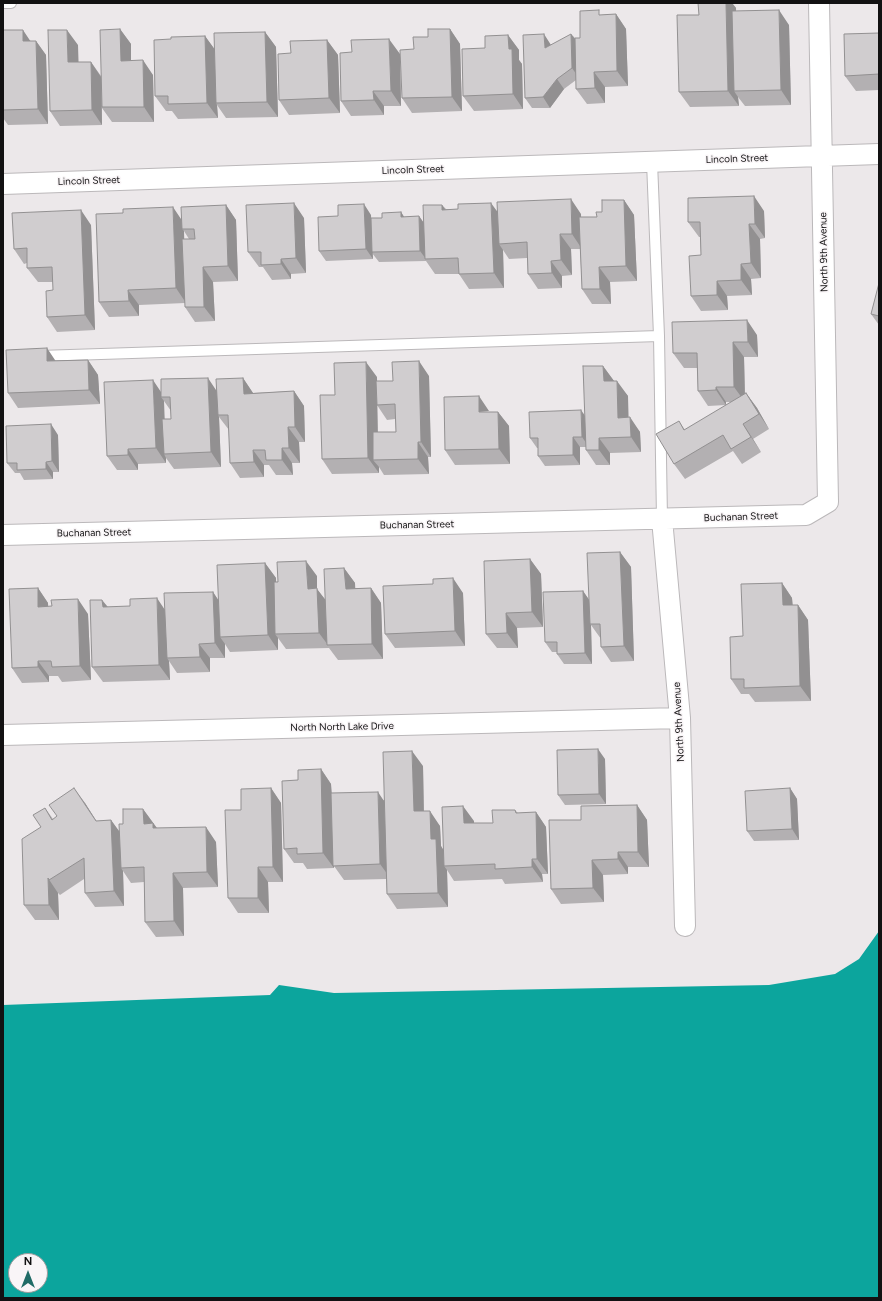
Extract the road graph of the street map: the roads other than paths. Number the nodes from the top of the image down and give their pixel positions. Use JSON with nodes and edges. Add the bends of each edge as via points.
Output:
{"nodes":[{"id":1,"x":3,"y":3,"type":"edge"},
{"id":2,"x":11,"y":3,"type":"edge"},
{"id":3,"x":819,"y":3,"type":"edge"},
{"id":4,"x":879,"y":154,"type":"edge"},
{"id":5,"x":822,"y":156,"type":"junction"},
{"id":6,"x":652,"y":162,"type":"junction"},
{"id":7,"x":3,"y":184,"type":"edge"},
{"id":8,"x":659,"y":336,"type":"junction"},
{"id":9,"x":27,"y":356,"type":"edge"},
{"id":10,"x":828,"y":502,"type":"joint"},
{"id":11,"x":662,"y":519,"type":"junction"},
{"id":12,"x":3,"y":535,"type":"edge"},
{"id":13,"x":680,"y":718,"type":"junction"},
{"id":14,"x":3,"y":736,"type":"edge"},
{"id":15,"x":685,"y":926,"type":"dead end"}],
"edges":[{"from":1,"to":2,"type":"lane"},
{"from":3,"to":5,"type":"street","name":"North 9th Avenue"},
{"from":4,"to":5,"type":"street"},
{"from":5,"to":6,"type":"street","name":"Lincoln Street"},
{"from":5,"to":10,"type":"street","name":"North 9th Avenue"},
{"from":6,"to":7,"type":"street","name":"Lincoln Street"},
{"from":6,"to":8,"type":"lane"},
{"from":8,"to":9,"type":"lane"},
{"from":8,"to":11,"type":"lane"},
{"from":10,"to":11,"type":"street","name":"Buchanan Street","via":[[806,515]]},
{"from":11,"to":12,"type":"street","name":"Buchanan Street"},
{"from":11,"to":13,"type":"street","name":"North 9th Avenue"},
{"from":13,"to":14,"type":"street","name":"North North Lake Drive"},
{"from":13,"to":15,"type":"street","name":"North 9th Avenue"}]}
